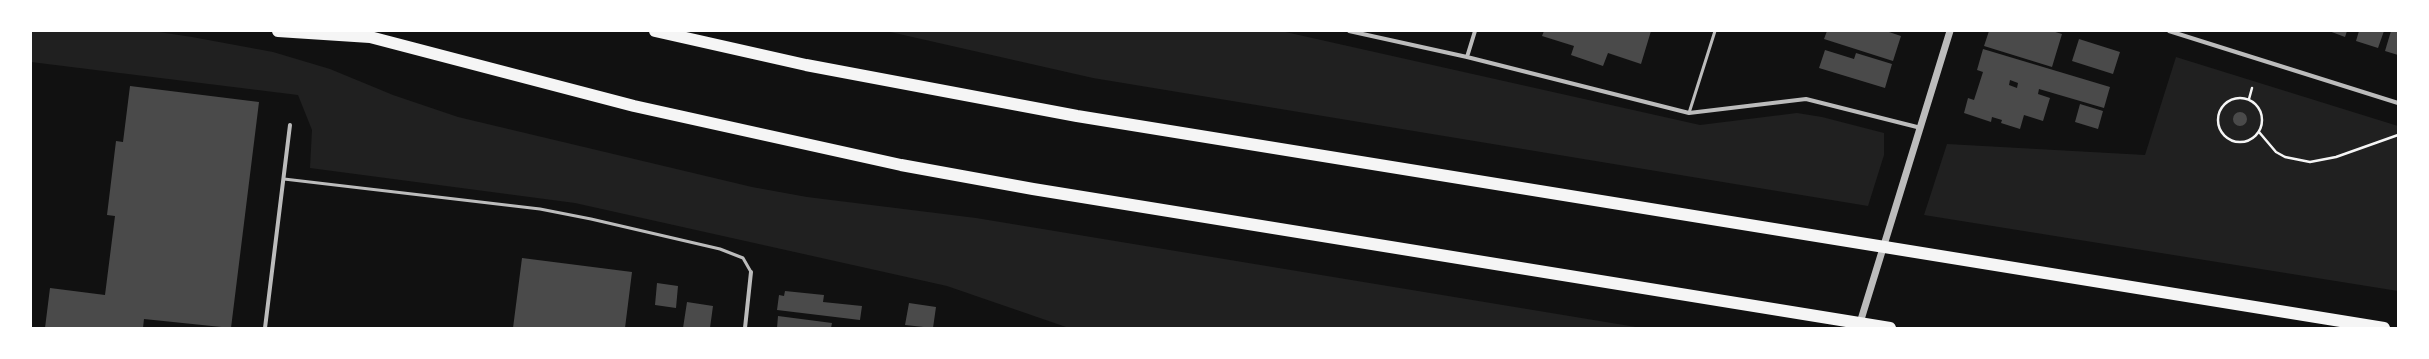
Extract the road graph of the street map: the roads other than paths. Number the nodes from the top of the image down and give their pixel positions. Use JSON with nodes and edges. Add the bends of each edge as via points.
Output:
{"nodes":[{"id":1,"x":278,"y":31,"type":"edge"},
{"id":2,"x":351,"y":31,"type":"edge"},
{"id":3,"x":655,"y":31,"type":"edge"},
{"id":4,"x":1349,"y":31,"type":"edge"},
{"id":5,"x":1475,"y":31,"type":"edge"},
{"id":6,"x":1715,"y":31,"type":"edge"},
{"id":7,"x":1950,"y":31,"type":"edge"},
{"id":8,"x":2169,"y":31,"type":"edge"},
{"id":9,"x":370,"y":37,"type":"junction"},
{"id":10,"x":1467,"y":57,"type":"junction"},
{"id":11,"x":2398,"y":103,"type":"edge"},
{"id":12,"x":1689,"y":113,"type":"junction"},
{"id":13,"x":290,"y":126,"type":"dead end"},
{"id":14,"x":1921,"y":128,"type":"junction"},
{"id":15,"x":284,"y":179,"type":"junction"},
{"id":16,"x":751,"y":272,"type":"joint"},
{"id":17,"x":266,"y":328,"type":"edge"},
{"id":18,"x":745,"y":328,"type":"edge"},
{"id":19,"x":1858,"y":328,"type":"edge"},
{"id":20,"x":1890,"y":328,"type":"edge"},
{"id":21,"x":2384,"y":328,"type":"edge"}],
"edges":[{"from":1,"to":9,"type":"highway"},
{"from":2,"to":9,"type":"highway"},
{"from":3,"to":21,"type":"highway","via":[[806,65],[1077,116]]},
{"from":4,"to":10,"type":"street"},
{"from":5,"to":10,"type":"street"},
{"from":6,"to":12,"type":"lane"},
{"from":7,"to":14,"type":"street"},
{"from":8,"to":11,"type":"street"},
{"from":9,"to":20,"type":"highway","via":[[634,106],[901,165],[1033,189]]},
{"from":10,"to":12,"type":"street"},
{"from":12,"to":14,"type":"street","via":[[1806,99]]},
{"from":13,"to":15,"type":"street"},
{"from":14,"to":19,"type":"street"},
{"from":15,"to":16,"type":"lane","via":[[540,209],[591,219],[720,249],[743,258]]},
{"from":15,"to":17,"type":"street"},
{"from":16,"to":18,"type":"street"}]}
